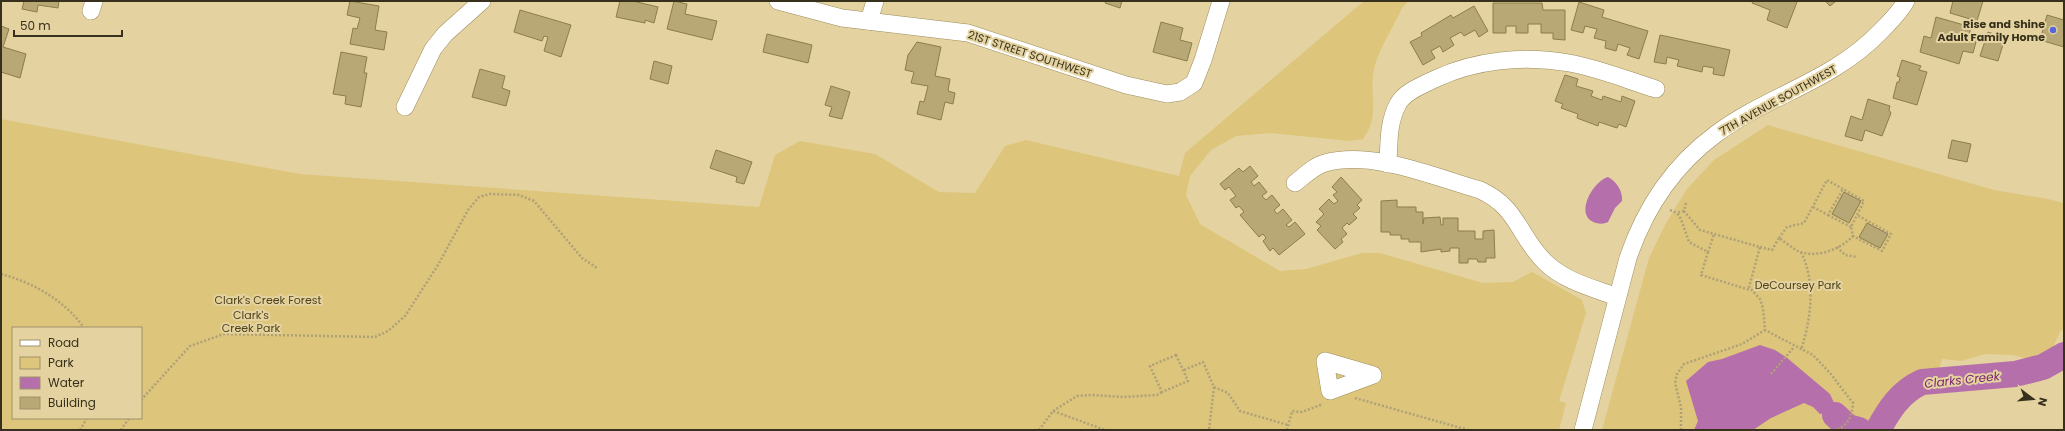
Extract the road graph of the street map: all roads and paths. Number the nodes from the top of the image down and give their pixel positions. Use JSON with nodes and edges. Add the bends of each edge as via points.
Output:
{"nodes":[{"id":1,"x":482,"y":1,"type":"edge"},
{"id":2,"x":778,"y":1,"type":"edge"},
{"id":3,"x":875,"y":1,"type":"edge"},
{"id":4,"x":1222,"y":1,"type":"edge"},
{"id":5,"x":1906,"y":1,"type":"edge"},
{"id":6,"x":869,"y":21,"type":"junction"},
{"id":7,"x":1656,"y":89,"type":"dead end"},
{"id":8,"x":405,"y":107,"type":"dead end"},
{"id":9,"x":1388,"y":164,"type":"junction"},
{"id":10,"x":1295,"y":183,"type":"dead end"},
{"id":11,"x":1843,"y":189,"type":"junction"},
{"id":12,"x":1686,"y":203,"type":"dead end"},
{"id":13,"x":1813,"y":207,"type":"junction"},
{"id":14,"x":1670,"y":210,"type":"dead end"},
{"id":15,"x":1684,"y":211,"type":"junction"},
{"id":16,"x":1677,"y":213,"type":"junction"},
{"id":17,"x":1828,"y":215,"type":"junction"},
{"id":18,"x":1857,"y":215,"type":"junction"},
{"id":19,"x":1851,"y":227,"type":"junction"},
{"id":20,"x":1714,"y":234,"type":"junction"},
{"id":21,"x":1853,"y":236,"type":"junction"},
{"id":22,"x":1779,"y":238,"type":"junction"},
{"id":23,"x":1760,"y":247,"type":"junction"},
{"id":24,"x":1837,"y":247,"type":"junction"},
{"id":25,"x":1708,"y":252,"type":"junction"},
{"id":26,"x":1801,"y":252,"type":"junction"},
{"id":27,"x":1857,"y":257,"type":"dead end"},
{"id":28,"x":597,"y":268,"type":"dead end"},
{"id":29,"x":1,"y":274,"type":"edge"},
{"id":30,"x":1750,"y":290,"type":"junction"},
{"id":31,"x":1617,"y":297,"type":"junction"},
{"id":32,"x":83,"y":327,"type":"edge"},
{"id":33,"x":1765,"y":330,"type":"junction"},
{"id":34,"x":1794,"y":347,"type":"junction"},
{"id":35,"x":1801,"y":350,"type":"junction"},
{"id":36,"x":1184,"y":370,"type":"junction"},
{"id":37,"x":1771,"y":374,"type":"dead end"},
{"id":38,"x":1214,"y":387,"type":"junction"},
{"id":39,"x":1162,"y":392,"type":"junction"},
{"id":40,"x":1351,"y":396,"type":"dead end"},
{"id":41,"x":1328,"y":397,"type":"junction"},
{"id":42,"x":142,"y":399,"type":"edge"},
{"id":43,"x":1053,"y":411,"type":"junction"},
{"id":44,"x":86,"y":419,"type":"edge"},
{"id":45,"x":128,"y":419,"type":"edge"},
{"id":46,"x":1288,"y":424,"type":"junction"},
{"id":47,"x":80,"y":430,"type":"edge"},
{"id":48,"x":121,"y":430,"type":"edge"},
{"id":49,"x":1039,"y":430,"type":"edge"},
{"id":50,"x":1105,"y":430,"type":"edge"},
{"id":51,"x":1209,"y":430,"type":"edge"},
{"id":52,"x":1287,"y":430,"type":"edge"},
{"id":53,"x":1468,"y":430,"type":"edge"},
{"id":54,"x":1583,"y":430,"type":"edge"},
{"id":55,"x":1681,"y":430,"type":"edge"},
{"id":56,"x":1837,"y":430,"type":"edge"}],
"edges":[{"from":1,"to":8,"type":"street","via":[[445,34],[434,49]]},
{"from":2,"to":6,"type":"street","name":"21ST STREET SOUTHWEST","via":[[842,18]]},
{"from":3,"to":6,"type":"street"},
{"from":4,"to":6,"type":"street","name":"21ST STREET SOUTHWEST","via":[[1194,83],[1186,90],[1167,94],[1146,90],[956,30]]},
{"from":5,"to":31,"type":"street","name":"7TH AVENUE SOUTHWEST","via":[[1889,23],[1851,58],[1831,72],[1716,134],[1679,168],[1662,187],[1636,233]]},
{"from":7,"to":9,"type":"street","via":[[1569,63],[1546,60],[1492,62],[1465,68],[1423,85],[1398,103],[1389,137]]},
{"from":9,"to":10,"type":"street","via":[[1345,160],[1324,163]]},
{"from":9,"to":31,"type":"street","via":[[1491,195],[1509,210],[1546,263],[1563,276]]},
{"from":11,"to":13,"type":"path","via":[[1828,180]]},
{"from":11,"to":17,"type":"path"},
{"from":11,"to":18,"type":"path","via":[[1864,201]]},
{"from":12,"to":15,"type":"path"},
{"from":13,"to":17,"type":"path"},
{"from":13,"to":22,"type":"path","via":[[1804,223],[1787,227]]},
{"from":14,"to":16,"type":"path"},
{"from":15,"to":16,"type":"path"},
{"from":15,"to":20,"type":"path","via":[[1700,230]]},
{"from":16,"to":25,"type":"path","via":[[1689,242]]},
{"from":17,"to":19,"type":"path"},
{"from":18,"to":19,"type":"path"},
{"from":18,"to":21,"type":"path","via":[[1892,234],[1882,251]]},
{"from":19,"to":21,"type":"path"},
{"from":20,"to":23,"type":"path"},
{"from":20,"to":25,"type":"path"},
{"from":21,"to":24,"type":"path"},
{"from":22,"to":23,"type":"path","via":[[1772,250]]},
{"from":22,"to":26,"type":"path"},
{"from":23,"to":30,"type":"path"},
{"from":24,"to":26,"type":"path","via":[[1829,252]]},
{"from":24,"to":27,"type":"path","via":[[1845,255]]},
{"from":25,"to":30,"type":"path","via":[[1701,276]]},
{"from":26,"to":35,"type":"path","via":[[1808,270],[1810,301],[1807,333]]},
{"from":28,"to":42,"type":"path","via":[[582,258],[534,200],[519,195],[490,194],[479,197],[468,210],[406,316],[388,331],[375,337],[224,334],[190,346]]},
{"from":29,"to":32,"type":"path","via":[[18,279],[46,294],[78,319]]},
{"from":30,"to":33,"type":"path","via":[[1760,299]]},
{"from":31,"to":54,"type":"street","name":"7TH AVENUE SOUTHWEST"},
{"from":33,"to":34,"type":"path"},
{"from":33,"to":55,"type":"path","via":[[1742,344],[1684,364],[1677,374],[1675,383],[1681,407]]},
{"from":34,"to":35,"type":"path"},
{"from":34,"to":37,"type":"path"},
{"from":35,"to":56,"type":"path","via":[[1813,355],[1853,403],[1850,419],[1845,426]]},
{"from":36,"to":38,"type":"path","via":[[1203,362]]},
{"from":36,"to":39,"type":"path","via":[[1188,382]]},
{"from":36,"to":39,"type":"path","via":[[1176,354],[1150,366]]},
{"from":38,"to":46,"type":"path","via":[[1228,393],[1240,411]]},
{"from":38,"to":51,"type":"path"},
{"from":39,"to":43,"type":"path","via":[[1157,395],[1123,397],[1077,396]]},
{"from":40,"to":53,"type":"path"},
{"from":41,"to":41,"type":"street","via":[[1326,361],[1373,375],[1341,386]]},
{"from":41,"to":46,"type":"path","via":[[1302,412],[1292,411]]},
{"from":43,"to":49,"type":"path"},
{"from":43,"to":50,"type":"path"},
{"from":44,"to":47,"type":"path"},
{"from":45,"to":48,"type":"path"},
{"from":46,"to":52,"type":"path"}]}
